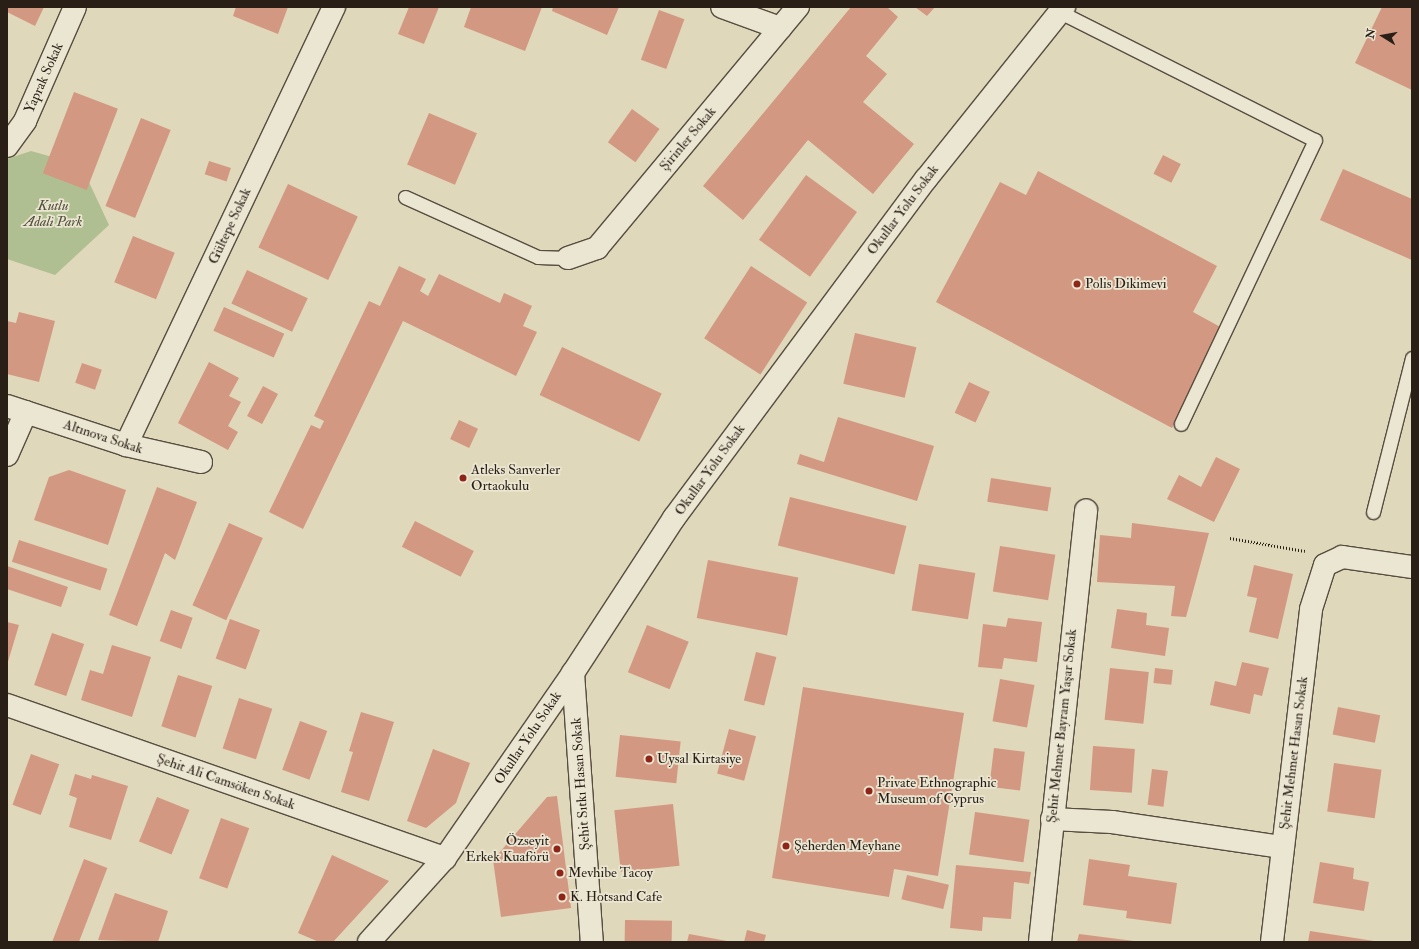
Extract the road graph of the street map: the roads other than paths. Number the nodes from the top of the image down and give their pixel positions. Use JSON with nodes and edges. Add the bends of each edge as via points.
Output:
{"nodes":[{"id":1,"x":75,"y":7,"type":"edge"},
{"id":2,"x":334,"y":7,"type":"edge"},
{"id":3,"x":722,"y":7,"type":"edge"},
{"id":4,"x":798,"y":7,"type":"edge"},
{"id":5,"x":1062,"y":10,"type":"edge"},
{"id":6,"x":780,"y":28,"type":"junction"},
{"id":7,"x":7,"y":146,"type":"edge"},
{"id":8,"x":405,"y":197,"type":"dead end"},
{"id":9,"x":568,"y":258,"type":"joint"},
{"id":10,"x":1412,"y":358,"type":"edge"},
{"id":11,"x":16,"y":409,"type":"edge"},
{"id":12,"x":1181,"y":424,"type":"dead end"},
{"id":13,"x":126,"y":445,"type":"junction"},
{"id":14,"x":7,"y":455,"type":"edge"},
{"id":15,"x":201,"y":462,"type":"dead end"},
{"id":16,"x":1086,"y":510,"type":"dead end"},
{"id":17,"x":1373,"y":512,"type":"dead end"},
{"id":18,"x":1412,"y":567,"type":"edge"},
{"id":19,"x":573,"y":674,"type":"junction"},
{"id":20,"x":7,"y":705,"type":"edge"},
{"id":21,"x":1052,"y":819,"type":"junction"},
{"id":22,"x":1282,"y":847,"type":"junction"},
{"id":23,"x":445,"y":858,"type":"junction"},
{"id":24,"x":370,"y":942,"type":"edge"},
{"id":25,"x":592,"y":942,"type":"edge"},
{"id":26,"x":1040,"y":942,"type":"edge"},
{"id":27,"x":1272,"y":942,"type":"edge"}],
"edges":[{"from":1,"to":7,"type":"street","name":"Yaprak Sokak","via":[[25,121]]},
{"from":2,"to":13,"type":"street","name":"Gültepe Sokak"},
{"from":3,"to":6,"type":"street"},
{"from":4,"to":6,"type":"street","name":"Şirinler Sokak"},
{"from":5,"to":12,"type":"lane","via":[[1315,140]]},
{"from":5,"to":19,"type":"street","name":"Okullar Yolu Sokak","via":[[926,178],[790,360],[674,518]]},
{"from":6,"to":9,"type":"street","name":"Şirinler Sokak","via":[[597,248]]},
{"from":8,"to":9,"type":"lane","via":[[538,257]]},
{"from":10,"to":17,"type":"lane"},
{"from":11,"to":13,"type":"street","name":"Altınova Sokak"},
{"from":11,"to":14,"type":"street"},
{"from":13,"to":15,"type":"street","name":"Altınova Sokak"},
{"from":16,"to":21,"type":"street","name":"Şehit Mehmet Bayram Yaşar Sokak"},
{"from":18,"to":22,"type":"street","name":"Şehit Mehmet Hasan Sokak","via":[[1342,557],[1325,565],[1311,609]]},
{"from":19,"to":23,"type":"street","name":"Okullar Yolu Sokak"},
{"from":19,"to":25,"type":"street","name":"Şehit Sıtkı Hasan Sokak"},
{"from":20,"to":23,"type":"street","name":"Şehit Ali Camsöken Sokak"},
{"from":21,"to":22,"type":"street","via":[[1112,822]]},
{"from":21,"to":26,"type":"street","name":"Şehit Mehmet Bayram Yaşar Sokak"},
{"from":22,"to":27,"type":"street","name":"Şehit Mehmet Hasan Sokak"},
{"from":23,"to":24,"type":"street","name":"Okullar Yolu Sokak"}]}
